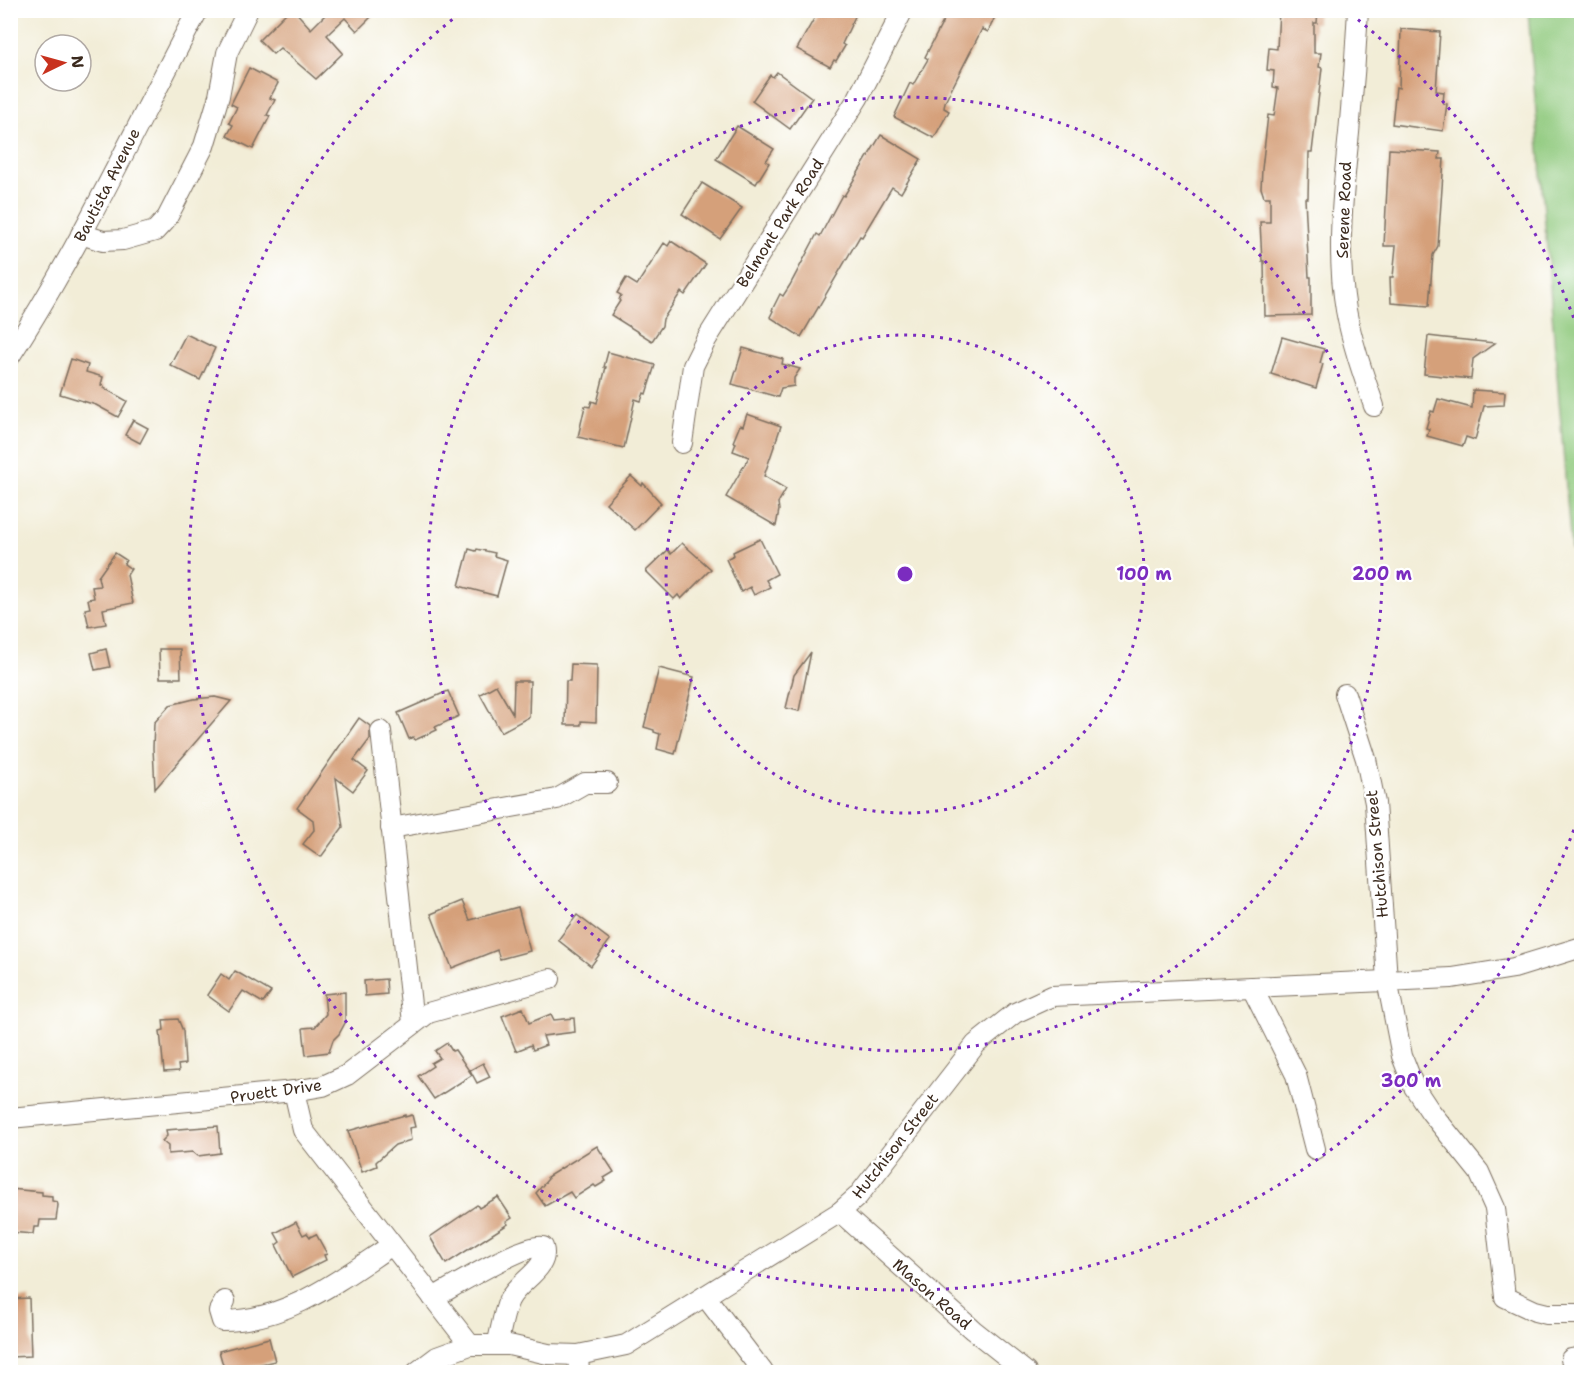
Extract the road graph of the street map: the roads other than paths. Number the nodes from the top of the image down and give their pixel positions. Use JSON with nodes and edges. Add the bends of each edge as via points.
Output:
{"nodes":[{"id":1,"x":198,"y":10,"type":"edge"},
{"id":2,"x":248,"y":10,"type":"edge"},
{"id":3,"x":903,"y":10,"type":"edge"},
{"id":4,"x":1358,"y":10,"type":"edge"},
{"id":5,"x":81,"y":234,"type":"junction"},
{"id":6,"x":10,"y":356,"type":"edge"},
{"id":7,"x":1374,"y":406,"type":"dead end"},
{"id":8,"x":682,"y":443,"type":"dead end"},
{"id":9,"x":1346,"y":694,"type":"dead end"},
{"id":10,"x":381,"y":731,"type":"dead end"},
{"id":11,"x":607,"y":783,"type":"dead end"},
{"id":12,"x":391,"y":828,"type":"junction"},
{"id":13,"x":1581,"y":946,"type":"edge"},
{"id":14,"x":550,"y":979,"type":"dead end"},
{"id":15,"x":1387,"y":980,"type":"junction"},
{"id":16,"x":1252,"y":987,"type":"junction"},
{"id":17,"x":413,"y":1023,"type":"junction"},
{"id":18,"x":294,"y":1091,"type":"junction"},
{"id":19,"x":10,"y":1118,"type":"edge"},
{"id":20,"x":1315,"y":1149,"type":"dead end"},
{"id":21,"x":840,"y":1212,"type":"junction"},
{"id":22,"x":392,"y":1245,"type":"junction"},
{"id":23,"x":705,"y":1296,"type":"junction"},
{"id":24,"x":433,"y":1298,"type":"junction"},
{"id":25,"x":225,"y":1301,"type":"dead end"},
{"id":26,"x":1581,"y":1314,"type":"edge"},
{"id":27,"x":470,"y":1345,"type":"junction"},
{"id":28,"x":497,"y":1345,"type":"junction"},
{"id":29,"x":579,"y":1364,"type":"edge"},
{"id":30,"x":417,"y":1372,"type":"edge"},
{"id":31,"x":763,"y":1372,"type":"edge"},
{"id":32,"x":1026,"y":1372,"type":"edge"}],
"edges":[{"from":1,"to":5,"type":"street","name":"Bautista Avenue"},
{"from":2,"to":5,"type":"street","via":[[226,53],[219,96],[204,146],[166,218],[155,231],[123,240],[103,241]]},
{"from":3,"to":8,"type":"street","name":"Belmont Park Road","via":[[858,98],[706,340],[693,366]]},
{"from":4,"to":7,"type":"street","name":"Serene Road","via":[[1341,213],[1341,259],[1356,356]]},
{"from":5,"to":6,"type":"street","name":"Bautista Avenue"},
{"from":9,"to":15,"type":"street","name":"Hutchison Street","via":[[1375,803]]},
{"from":10,"to":12,"type":"street"},
{"from":11,"to":12,"type":"street","via":[[585,783],[557,799]]},
{"from":12,"to":17,"type":"street"},
{"from":13,"to":15,"type":"street","name":"Hutchison Street","via":[[1514,968],[1452,978]]},
{"from":14,"to":17,"type":"street","name":"Pruett Drive","via":[[428,1013]]},
{"from":15,"to":16,"type":"street","name":"Hutchison Street"},
{"from":15,"to":26,"type":"street","via":[[1402,1056],[1414,1087],[1479,1172],[1495,1208],[1504,1297],[1547,1314]]},
{"from":16,"to":20,"type":"street","via":[[1296,1075]]},
{"from":16,"to":21,"type":"street","name":"Hutchison Street","via":[[1052,996],[1015,1013],[976,1044],[858,1196]]},
{"from":17,"to":18,"type":"street","name":"Pruett Drive","via":[[346,1075],[323,1086]]},
{"from":18,"to":19,"type":"street","name":"Pruett Drive"},
{"from":18,"to":22,"type":"street","via":[[303,1130]]},
{"from":21,"to":23,"type":"street","name":"Hutchison Street"},
{"from":21,"to":32,"type":"street","name":"Mason Road"},
{"from":22,"to":24,"type":"street"},
{"from":22,"to":25,"type":"street","via":[[310,1299],[268,1316],[222,1321],[219,1311]]},
{"from":23,"to":29,"type":"street","name":"Hutchison Street","via":[[626,1345]]},
{"from":23,"to":31,"type":"street"},
{"from":24,"to":27,"type":"street"},
{"from":24,"to":28,"type":"street","via":[[520,1251],[536,1245],[543,1248],[543,1262],[509,1300]]},
{"from":27,"to":28,"type":"street","name":"Hutchison Street"},
{"from":27,"to":30,"type":"street","name":"Hutchison Street","via":[[437,1357]]},
{"from":28,"to":29,"type":"street","name":"Hutchison Street"}]}
